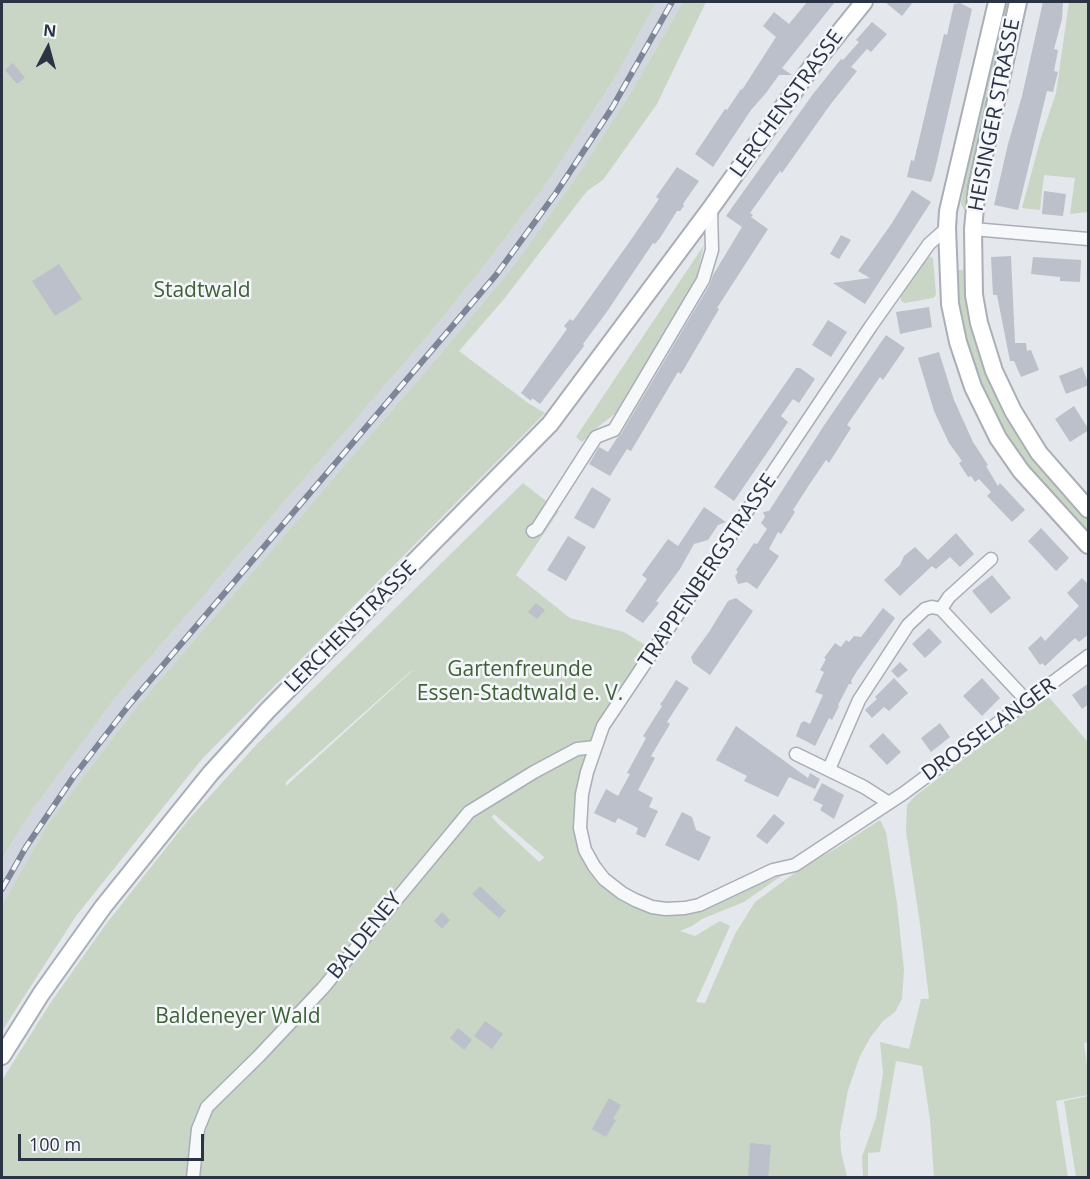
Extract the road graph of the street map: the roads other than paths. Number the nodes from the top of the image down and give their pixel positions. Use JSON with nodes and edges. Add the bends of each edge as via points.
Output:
{"nodes":[{"id":1,"x":864,"y":2,"type":"edge"},
{"id":2,"x":997,"y":2,"type":"edge"},
{"id":3,"x":1018,"y":2,"type":"edge"},
{"id":4,"x":711,"y":208,"type":"junction"},
{"id":5,"x":947,"y":228,"type":"junction"},
{"id":6,"x":973,"y":229,"type":"junction"},
{"id":7,"x":1089,"y":239,"type":"edge"},
{"id":8,"x":1089,"y":509,"type":"edge"},
{"id":9,"x":533,"y":531,"type":"dead end"},
{"id":10,"x":1089,"y":545,"type":"edge"},
{"id":11,"x":991,"y":559,"type":"dead end"},
{"id":12,"x":941,"y":609,"type":"junction"},
{"id":13,"x":1089,"y":656,"type":"edge"},
{"id":14,"x":1027,"y":701,"type":"junction"},
{"id":15,"x":595,"y":747,"type":"junction"},
{"id":16,"x":796,"y":754,"type":"dead end"},
{"id":17,"x":829,"y":769,"type":"junction"},
{"id":18,"x":889,"y":803,"type":"junction"},
{"id":19,"x":2,"y":1056,"type":"edge"},
{"id":20,"x":193,"y":1178,"type":"edge"}],
"edges":[{"from":1,"to":4,"type":"main road","name":"LERCHENSTRASSE","via":[[813,65]]},
{"from":2,"to":5,"type":"main road","name":"HEISINGER STRASSE"},
{"from":3,"to":6,"type":"main road","name":"HEISINGER STRASSE","via":[[977,187]]},
{"from":4,"to":9,"type":"street","via":[[712,250],[703,280],[614,430],[596,437]]},
{"from":4,"to":19,"type":"main road","name":"LERCHENSTRASSE","via":[[544,431],[267,711],[210,774],[103,907]]},
{"from":5,"to":6,"type":"main road","name":"HEISINGER STRASSE"},
{"from":5,"to":10,"type":"main road","name":"HEISINGER STRASSE","via":[[950,304],[973,387],[998,438],[1021,471]]},
{"from":5,"to":15,"type":"street","name":"TRAPPENBERGSTRASSE","via":[[929,244],[871,326],[603,726]]},
{"from":6,"to":7,"type":"street"},
{"from":6,"to":8,"type":"main road","name":"HEISINGER STRASSE","via":[[974,295],[994,370],[1039,453]]},
{"from":11,"to":12,"type":"street"},
{"from":12,"to":14,"type":"street"},
{"from":12,"to":17,"type":"street","via":[[925,609],[908,625],[859,700]]},
{"from":13,"to":14,"type":"street","name":"DROSSELANGER"},
{"from":14,"to":18,"type":"street","name":"DROSSELANGER"},
{"from":15,"to":18,"type":"street","name":"TRAPPENBERGSTRASSE","via":[[580,819],[585,850],[598,872],[615,888],[659,908],[699,905],[773,870],[795,865]]},
{"from":15,"to":20,"type":"street","name":"BALDENEY","via":[[577,749],[469,812],[323,988],[207,1107],[198,1129]]},
{"from":16,"to":17,"type":"street"},
{"from":17,"to":18,"type":"street"}]}
